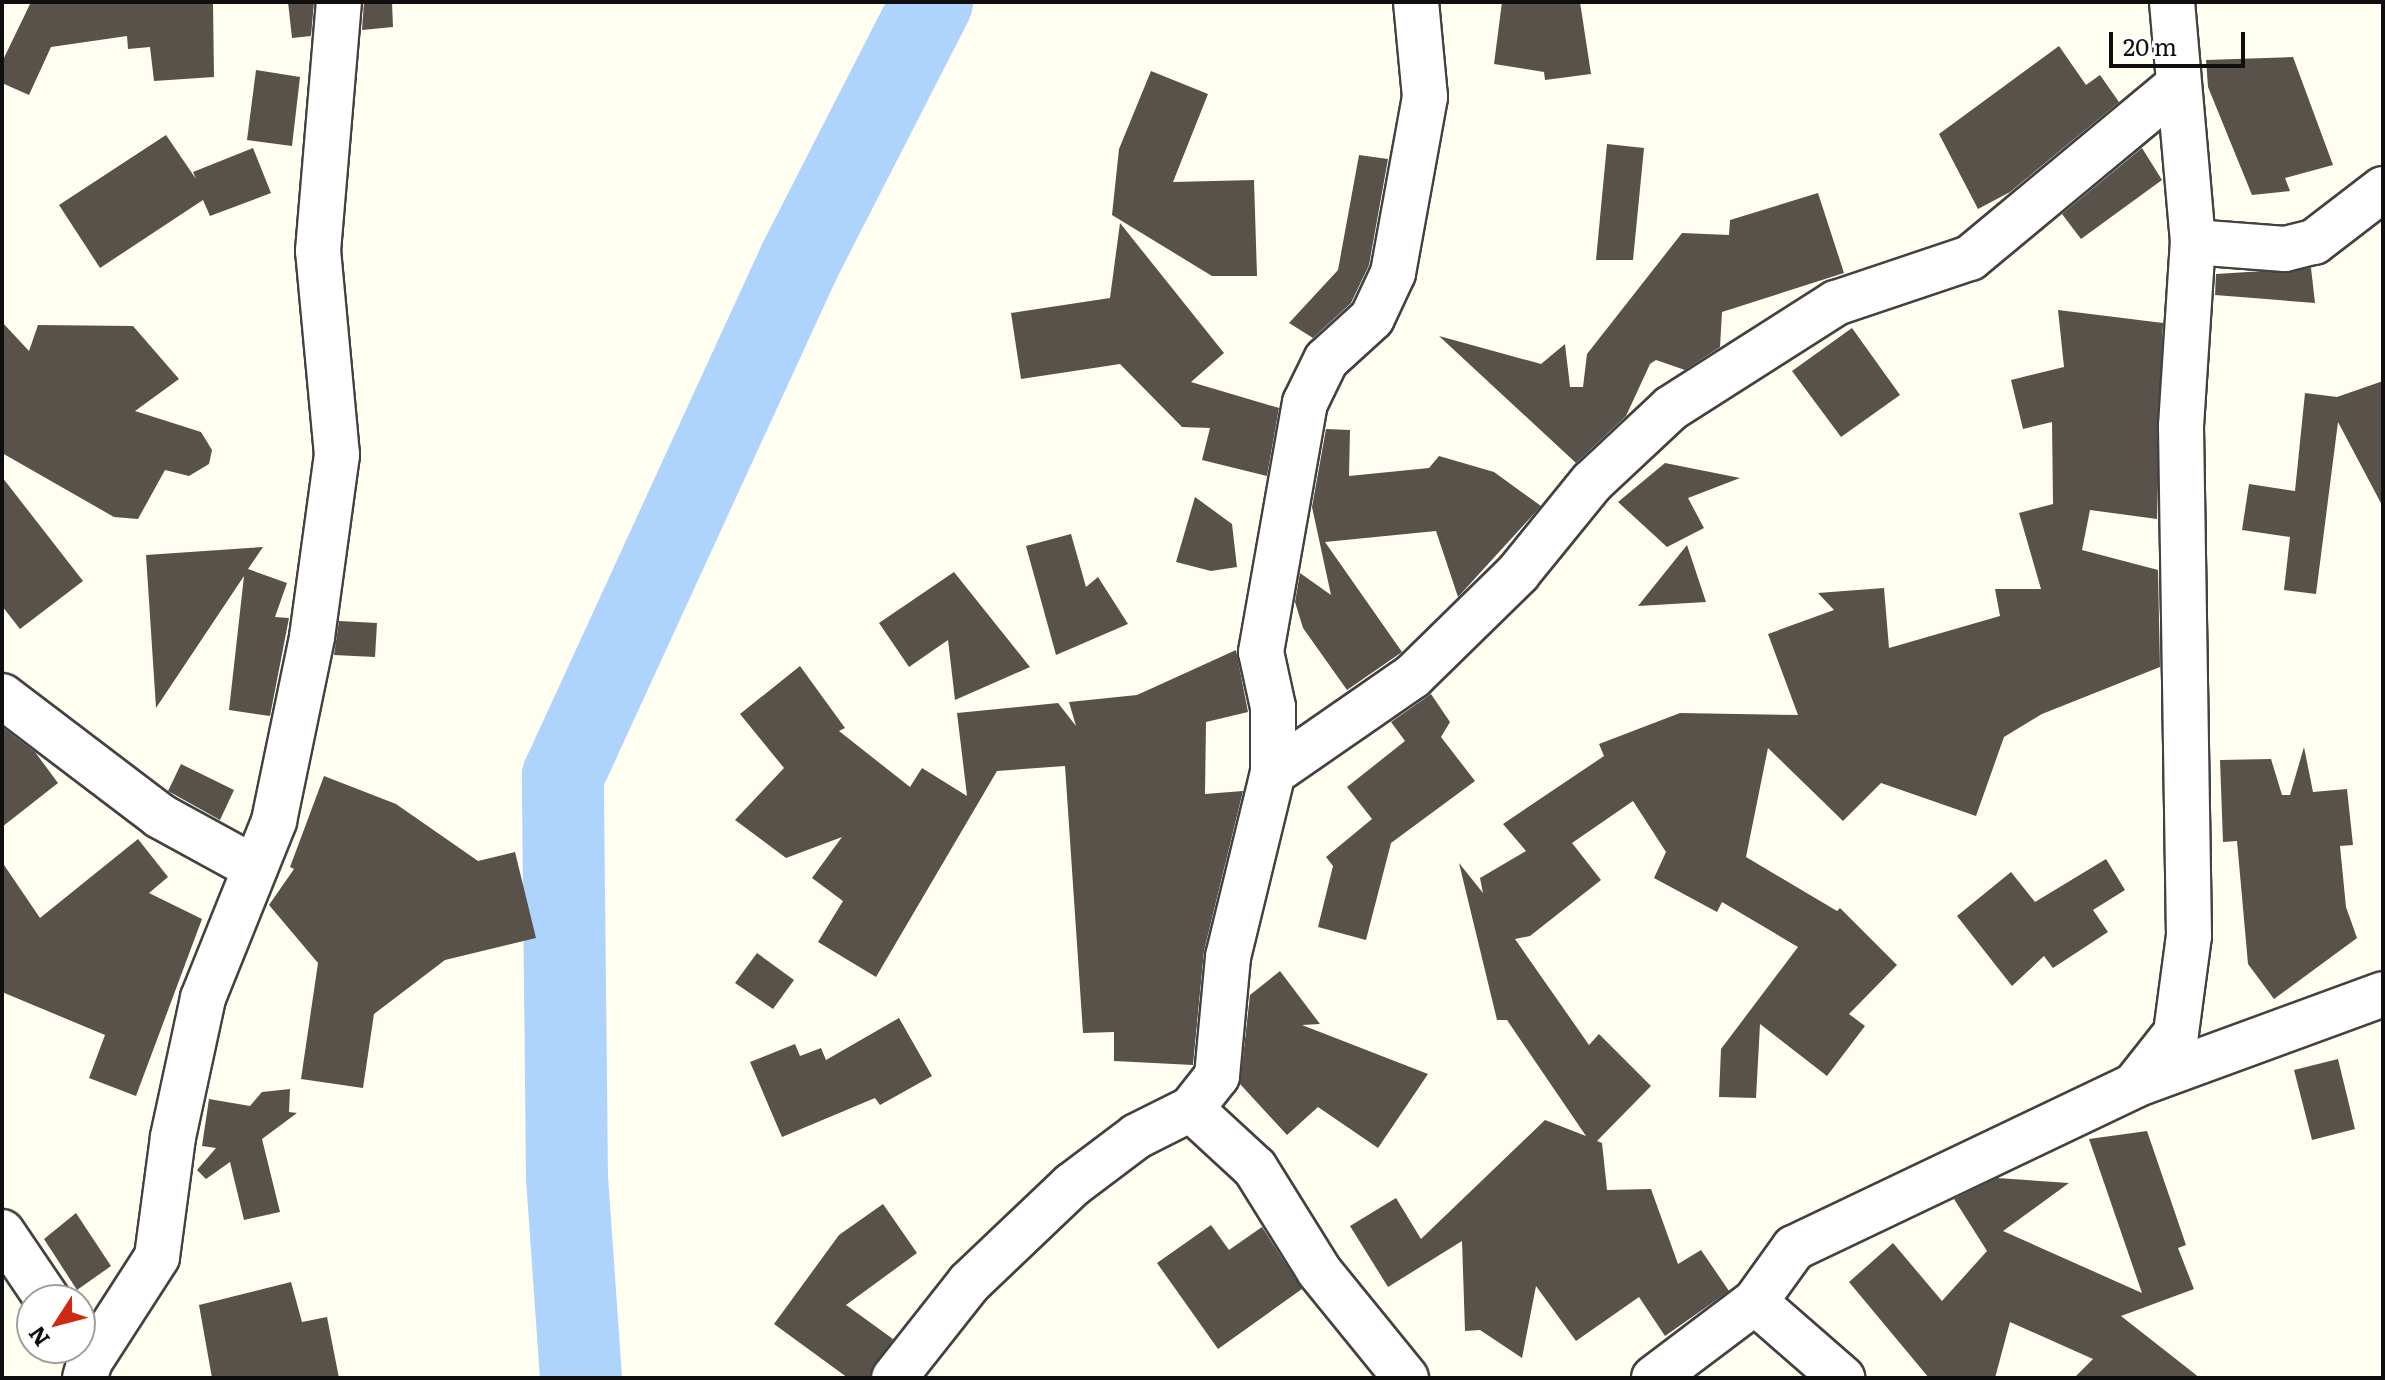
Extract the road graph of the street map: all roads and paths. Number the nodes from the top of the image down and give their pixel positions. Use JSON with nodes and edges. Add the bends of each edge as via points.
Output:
{"nodes":[{"id":1,"x":339,"y":2,"type":"edge"},
{"id":2,"x":1416,"y":2,"type":"edge"},
{"id":3,"x":2172,"y":2,"type":"edge"},
{"id":4,"x":2176,"y":87,"type":"junction"},
{"id":5,"x":2383,"y":189,"type":"edge"},
{"id":6,"x":2193,"y":242,"type":"junction"},
{"id":7,"x":2,"y":696,"type":"edge"},
{"id":8,"x":1273,"y":773,"type":"junction"},
{"id":9,"x":255,"y":868,"type":"junction"},
{"id":10,"x":2383,"y":994,"type":"edge"},
{"id":11,"x":2135,"y":1085,"type":"junction"},
{"id":12,"x":1191,"y":1109,"type":"junction"},
{"id":13,"x":2,"y":1232,"type":"edge"},
{"id":14,"x":37,"y":1284,"type":"edge"},
{"id":15,"x":1755,"y":1302,"type":"junction"},
{"id":16,"x":87,"y":1366,"type":"edge"},
{"id":17,"x":894,"y":1378,"type":"edge"},
{"id":18,"x":1406,"y":1378,"type":"edge"},
{"id":19,"x":1654,"y":1378,"type":"edge"},
{"id":20,"x":1842,"y":1378,"type":"edge"}],
"edges":[{"from":1,"to":9,"type":"street","via":[[318,251],[337,455],[312,637],[274,821]]},
{"from":2,"to":8,"type":"street","via":[[1425,97],[1393,273],[1372,318],[1326,360],[1305,403],[1261,652],[1273,707]]},
{"from":3,"to":4,"type":"street"},
{"from":4,"to":6,"type":"street"},
{"from":4,"to":8,"type":"street","via":[[1970,258],[1836,303],[1671,408],[1592,482],[1518,573],[1413,676]]},
{"from":5,"to":6,"type":"street","via":[[2314,242],[2285,249]]},
{"from":6,"to":11,"type":"street","via":[[2181,426],[2189,936],[2176,1033]]},
{"from":7,"to":9,"type":"street","via":[[160,816]]},
{"from":8,"to":12,"type":"street","via":[[1228,957],[1217,1076]]},
{"from":9,"to":16,"type":"street","via":[[203,998],[173,1137],[157,1257]]},
{"from":10,"to":11,"type":"street"},
{"from":11,"to":15,"type":"street","via":[[1794,1248]]},
{"from":12,"to":17,"type":"street","via":[[1137,1136],[1072,1185],[969,1283]]},
{"from":12,"to":18,"type":"street","via":[[1255,1168],[1319,1271]]},
{"from":13,"to":14,"type":"street"},
{"from":15,"to":19,"type":"street"},
{"from":15,"to":20,"type":"street"}]}
